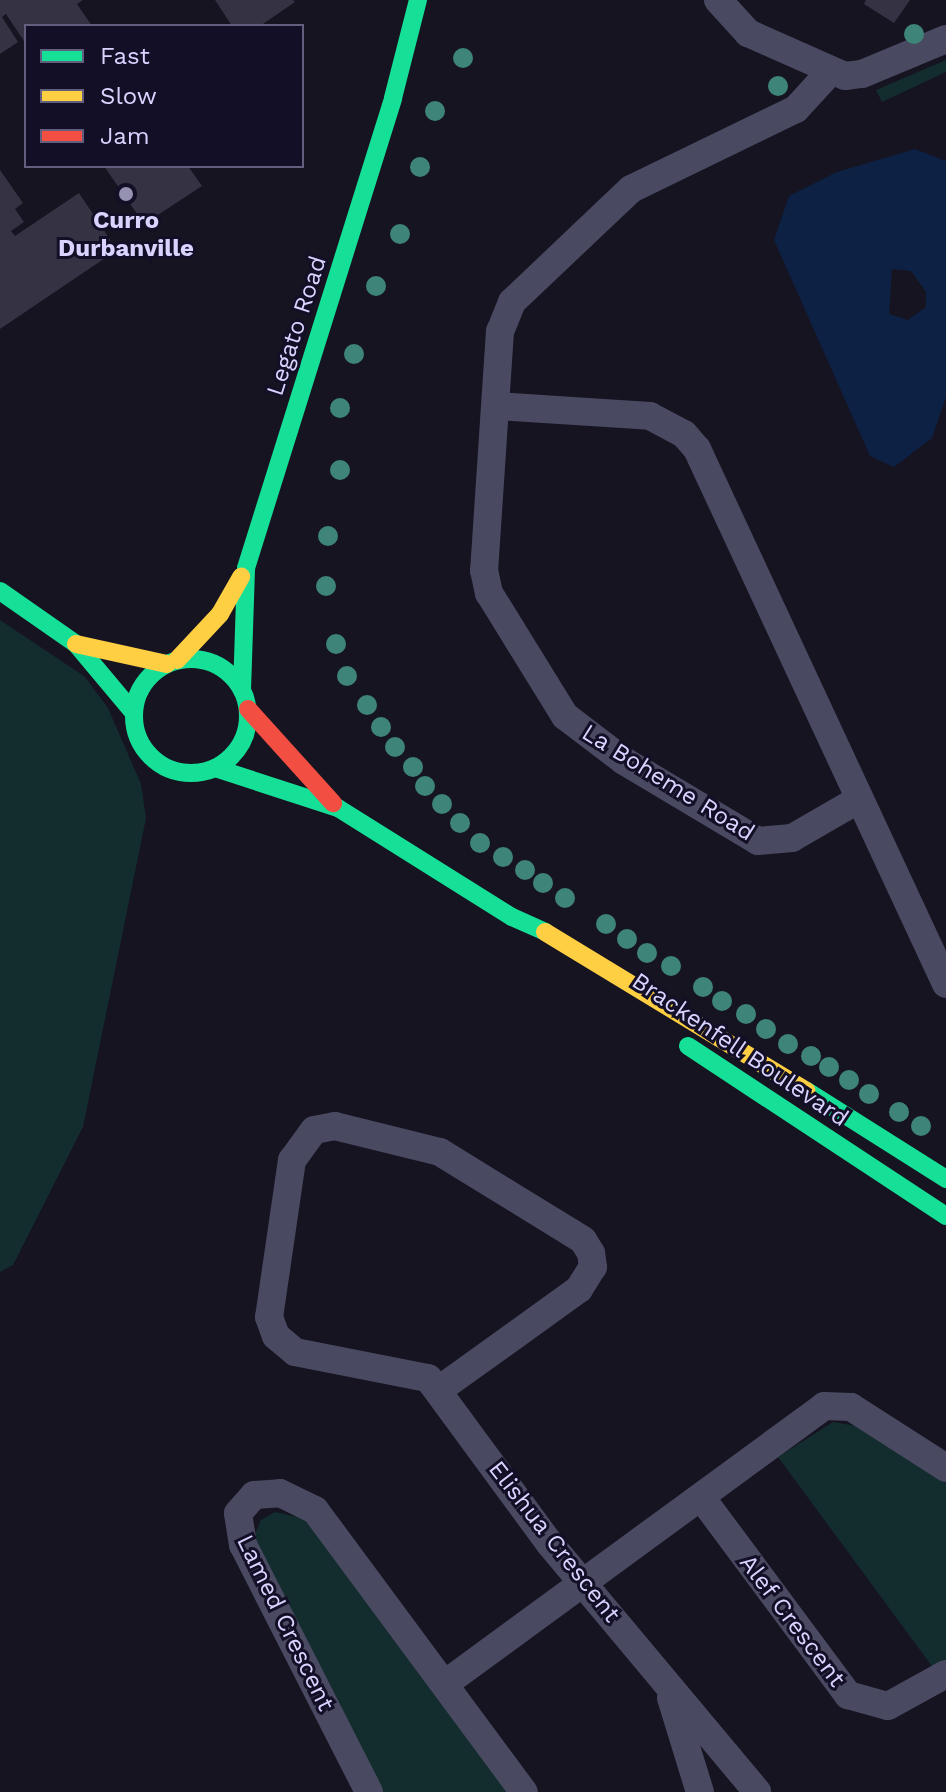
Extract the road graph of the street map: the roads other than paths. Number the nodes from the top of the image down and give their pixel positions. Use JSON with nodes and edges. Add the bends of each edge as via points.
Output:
{"nodes":[{"id":1,"x":418,"y":0,"type":"edge"},
{"id":2,"x":718,"y":0,"type":"edge"},
{"id":3,"x":435,"y":12,"type":"dead end"},
{"id":4,"x":946,"y":39,"type":"edge"},
{"id":5,"x":829,"y":73,"type":"junction"},
{"id":6,"x":393,"y":98,"type":"junction"},
{"id":7,"x":497,"y":406,"type":"junction"},
{"id":8,"x":246,"y":568,"type":"junction"},
{"id":9,"x":0,"y":591,"type":"edge"},
{"id":10,"x":76,"y":644,"type":"junction"},
{"id":11,"x":172,"y":662,"type":"junction"},
{"id":12,"x":242,"y":690,"type":"junction"},
{"id":13,"x":248,"y":709,"type":"junction"},
{"id":14,"x":134,"y":713,"type":"junction"},
{"id":15,"x":215,"y":768,"type":"junction"},
{"id":16,"x":856,"y":801,"type":"junction"},
{"id":17,"x":338,"y":808,"type":"junction"},
{"id":18,"x":512,"y":917,"type":"junction"},
{"id":19,"x":946,"y":984,"type":"edge"},
{"id":20,"x":650,"y":1019,"type":"dead end"},
{"id":21,"x":675,"y":1036,"type":"dead end"},
{"id":22,"x":946,"y":1179,"type":"edge"},
{"id":23,"x":946,"y":1216,"type":"edge"},
{"id":24,"x":440,"y":1389,"type":"junction"},
{"id":25,"x":946,"y":1468,"type":"edge"},
{"id":26,"x":701,"y":1497,"type":"junction"},
{"id":27,"x":581,"y":1582,"type":"junction"},
{"id":28,"x":946,"y":1674,"type":"edge"},
{"id":29,"x":446,"y":1683,"type":"junction"},
{"id":30,"x":670,"y":1694,"type":"junction"},
{"id":31,"x":369,"y":1792,"type":"edge"},
{"id":32,"x":524,"y":1792,"type":"edge"},
{"id":33,"x":700,"y":1792,"type":"edge"},
{"id":34,"x":757,"y":1792,"type":"edge"}],
"edges":[{"from":1,"to":6,"type":"street","name":"Legato Road"},
{"from":2,"to":5,"type":"street","via":[[748,33]]},
{"from":3,"to":6,"type":"street","name":"Legato Road"},
{"from":4,"to":5,"type":"street","via":[[862,74]]},
{"from":5,"to":7,"type":"street","name":"La Boheme Road","via":[[796,109],[631,189],[525,289],[502,320]]},
{"from":6,"to":8,"type":"street","name":"Legato Road"},
{"from":7,"to":16,"type":"street","via":[[650,416],[684,434],[706,467]]},
{"from":7,"to":16,"type":"street","name":"La Boheme Road","via":[[485,582],[565,716],[624,761],[758,841],[792,838]]},
{"from":8,"to":11,"type":"street","name":"Legato Road","via":[[220,614]]},
{"from":8,"to":12,"type":"street","name":"Legato Road"},
{"from":9,"to":10,"type":"street"},
{"from":10,"to":11,"type":"street"},
{"from":10,"to":14,"type":"street"},
{"from":11,"to":12,"type":"street","via":[[216,665]]},
{"from":11,"to":14,"type":"street","via":[[147,679]]},
{"from":12,"to":13,"type":"street"},
{"from":13,"to":15,"type":"street","via":[[240,746]]},
{"from":13,"to":17,"type":"street","name":"Brackenfell Boulevard"},
{"from":14,"to":15,"type":"street","via":[[139,740],[156,763],[192,774]]},
{"from":15,"to":17,"type":"street","name":"Brackenfell Boulevard"},
{"from":16,"to":19,"type":"street"},
{"from":17,"to":18,"type":"street","name":"Brackenfell Boulevard"},
{"from":18,"to":20,"type":"street","name":"Brackenfell Boulevard","via":[[562,960]]},
{"from":18,"to":22,"type":"street","name":"Brackenfell Boulevard","via":[[574,945]]},
{"from":21,"to":23,"type":"street","name":"Brackenfell Boulevard"},
{"from":24,"to":24,"type":"street","name":"Elishua Crescent","via":[[421,1373],[295,1352],[273,1330],[269,1317],[292,1160],[314,1130],[335,1126],[440,1152],[583,1240],[591,1253],[593,1267],[579,1289]]},
{"from":24,"to":27,"type":"street","name":"Elishua Crescent"},
{"from":25,"to":26,"type":"street","via":[[851,1407],[832,1403]]},
{"from":26,"to":27,"type":"street"},
{"from":26,"to":28,"type":"street","name":"Alef Crescent","via":[[848,1695],[888,1706]]},
{"from":27,"to":29,"type":"street"},
{"from":27,"to":30,"type":"street","name":"Elishua Crescent"},
{"from":29,"to":31,"type":"street","name":"Lamed Crescent","via":[[315,1510],[280,1493],[254,1495],[241,1506],[237,1519],[243,1545]]},
{"from":29,"to":32,"type":"street","name":"Lamed Crescent"},
{"from":30,"to":33,"type":"street","name":"Elishua Crescent"},
{"from":30,"to":34,"type":"street","name":"Elishua Crescent"}]}
